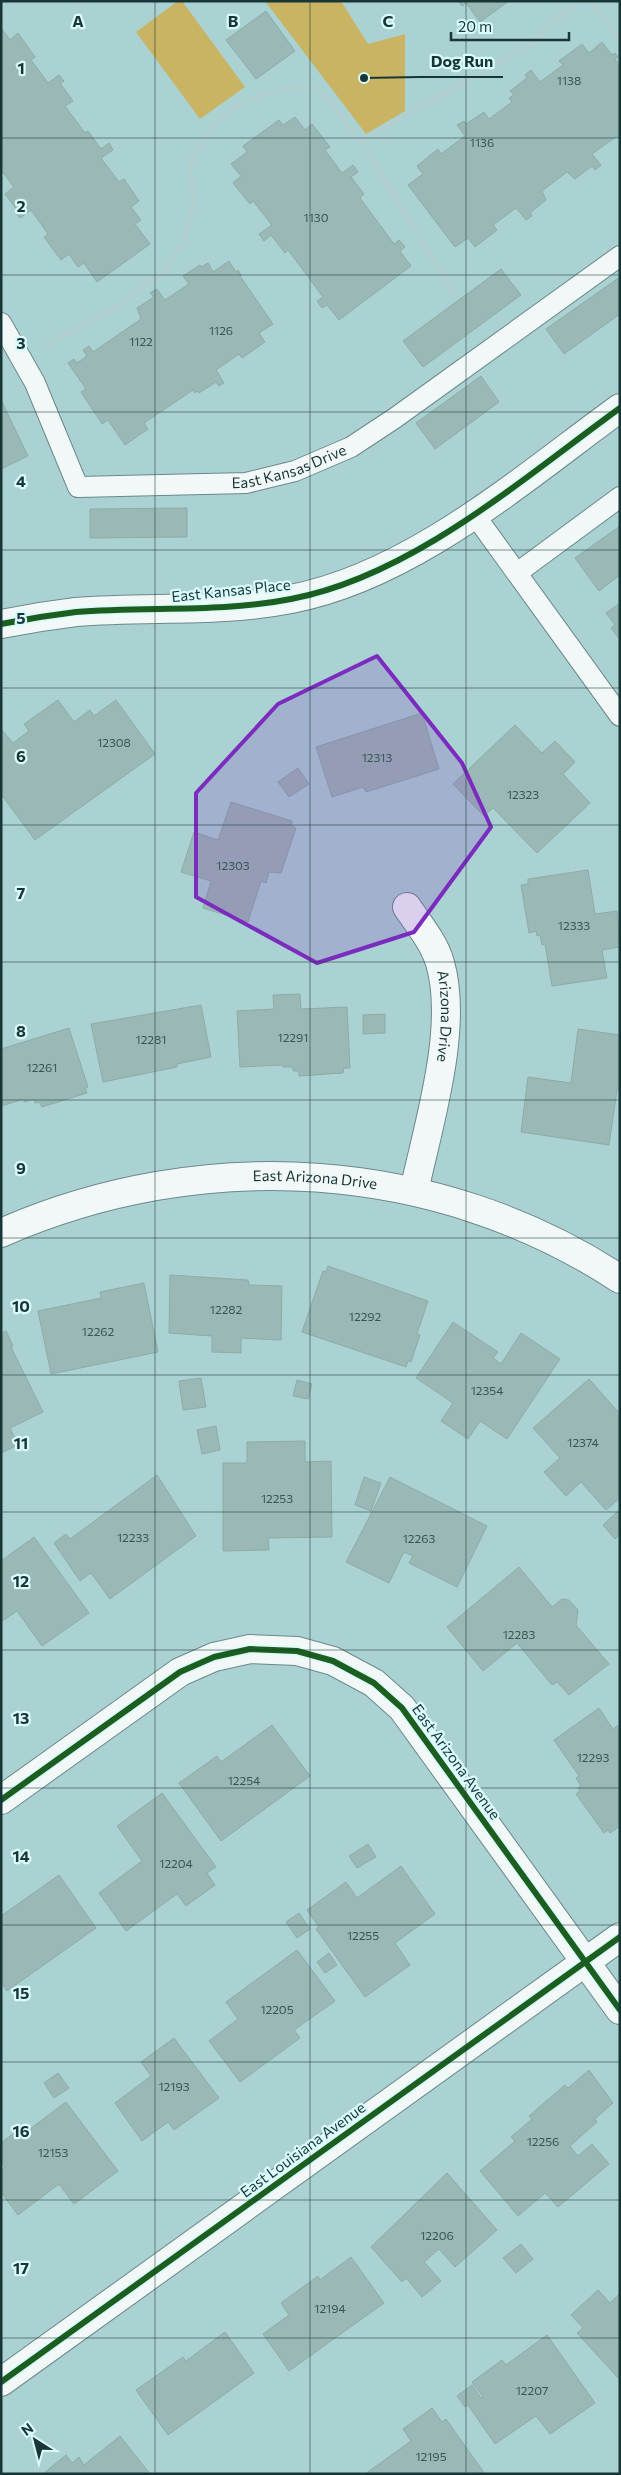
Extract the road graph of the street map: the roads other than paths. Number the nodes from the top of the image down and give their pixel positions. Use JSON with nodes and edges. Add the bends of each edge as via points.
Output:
{"nodes":[{"id":1,"x":620,"y":256,"type":"edge"},
{"id":2,"x":1,"y":323,"type":"edge"},
{"id":3,"x":620,"y":408,"type":"edge"},
{"id":4,"x":620,"y":497,"type":"edge"},
{"id":5,"x":474,"y":514,"type":"junction"},
{"id":6,"x":517,"y":573,"type":"junction"},
{"id":7,"x":1,"y":624,"type":"edge"},
{"id":8,"x":620,"y":716,"type":"edge"},
{"id":9,"x":407,"y":907,"type":"dead end"},
{"id":10,"x":414,"y":1191,"type":"junction"},
{"id":11,"x":1,"y":1233,"type":"edge"},
{"id":12,"x":620,"y":1279,"type":"edge"},
{"id":13,"x":1,"y":1800,"type":"edge"},
{"id":14,"x":620,"y":1937,"type":"edge"},
{"id":15,"x":585,"y":1962,"type":"junction"},
{"id":16,"x":620,"y":2010,"type":"edge"},
{"id":17,"x":1,"y":2382,"type":"edge"}],
"edges":[{"from":1,"to":2,"type":"lane","name":"East Kansas Drive","via":[[351,447],[295,471],[246,483],[78,487],[35,383]]},
{"from":3,"to":5,"type":"street","name":"East Kansas Place"},
{"from":4,"to":6,"type":"lane"},
{"from":5,"to":6,"type":"lane"},
{"from":5,"to":7,"type":"street","name":"East Kansas Place","via":[[423,549],[341,585],[293,599],[208,609],[77,612]]},
{"from":6,"to":8,"type":"lane"},
{"from":9,"to":10,"type":"street","name":"Arizona Drive","via":[[440,962],[446,998],[442,1066]]},
{"from":10,"to":11,"type":"street","name":"East Arizona Drive","via":[[305,1176],[237,1176],[169,1182],[102,1196],[37,1217]]},
{"from":10,"to":12,"type":"street","name":"East Arizona Drive","via":[[472,1207],[536,1232]]},
{"from":13,"to":15,"type":"street","name":"East Arizona Avenue","via":[[180,1672],[214,1657],[250,1649],[296,1651],[333,1661],[374,1683],[402,1708]]},
{"from":14,"to":15,"type":"street","name":"East Louisiana Avenue"},
{"from":15,"to":16,"type":"street","name":"East Arizona Avenue"},
{"from":15,"to":17,"type":"street","name":"East Louisiana Avenue"}]}
